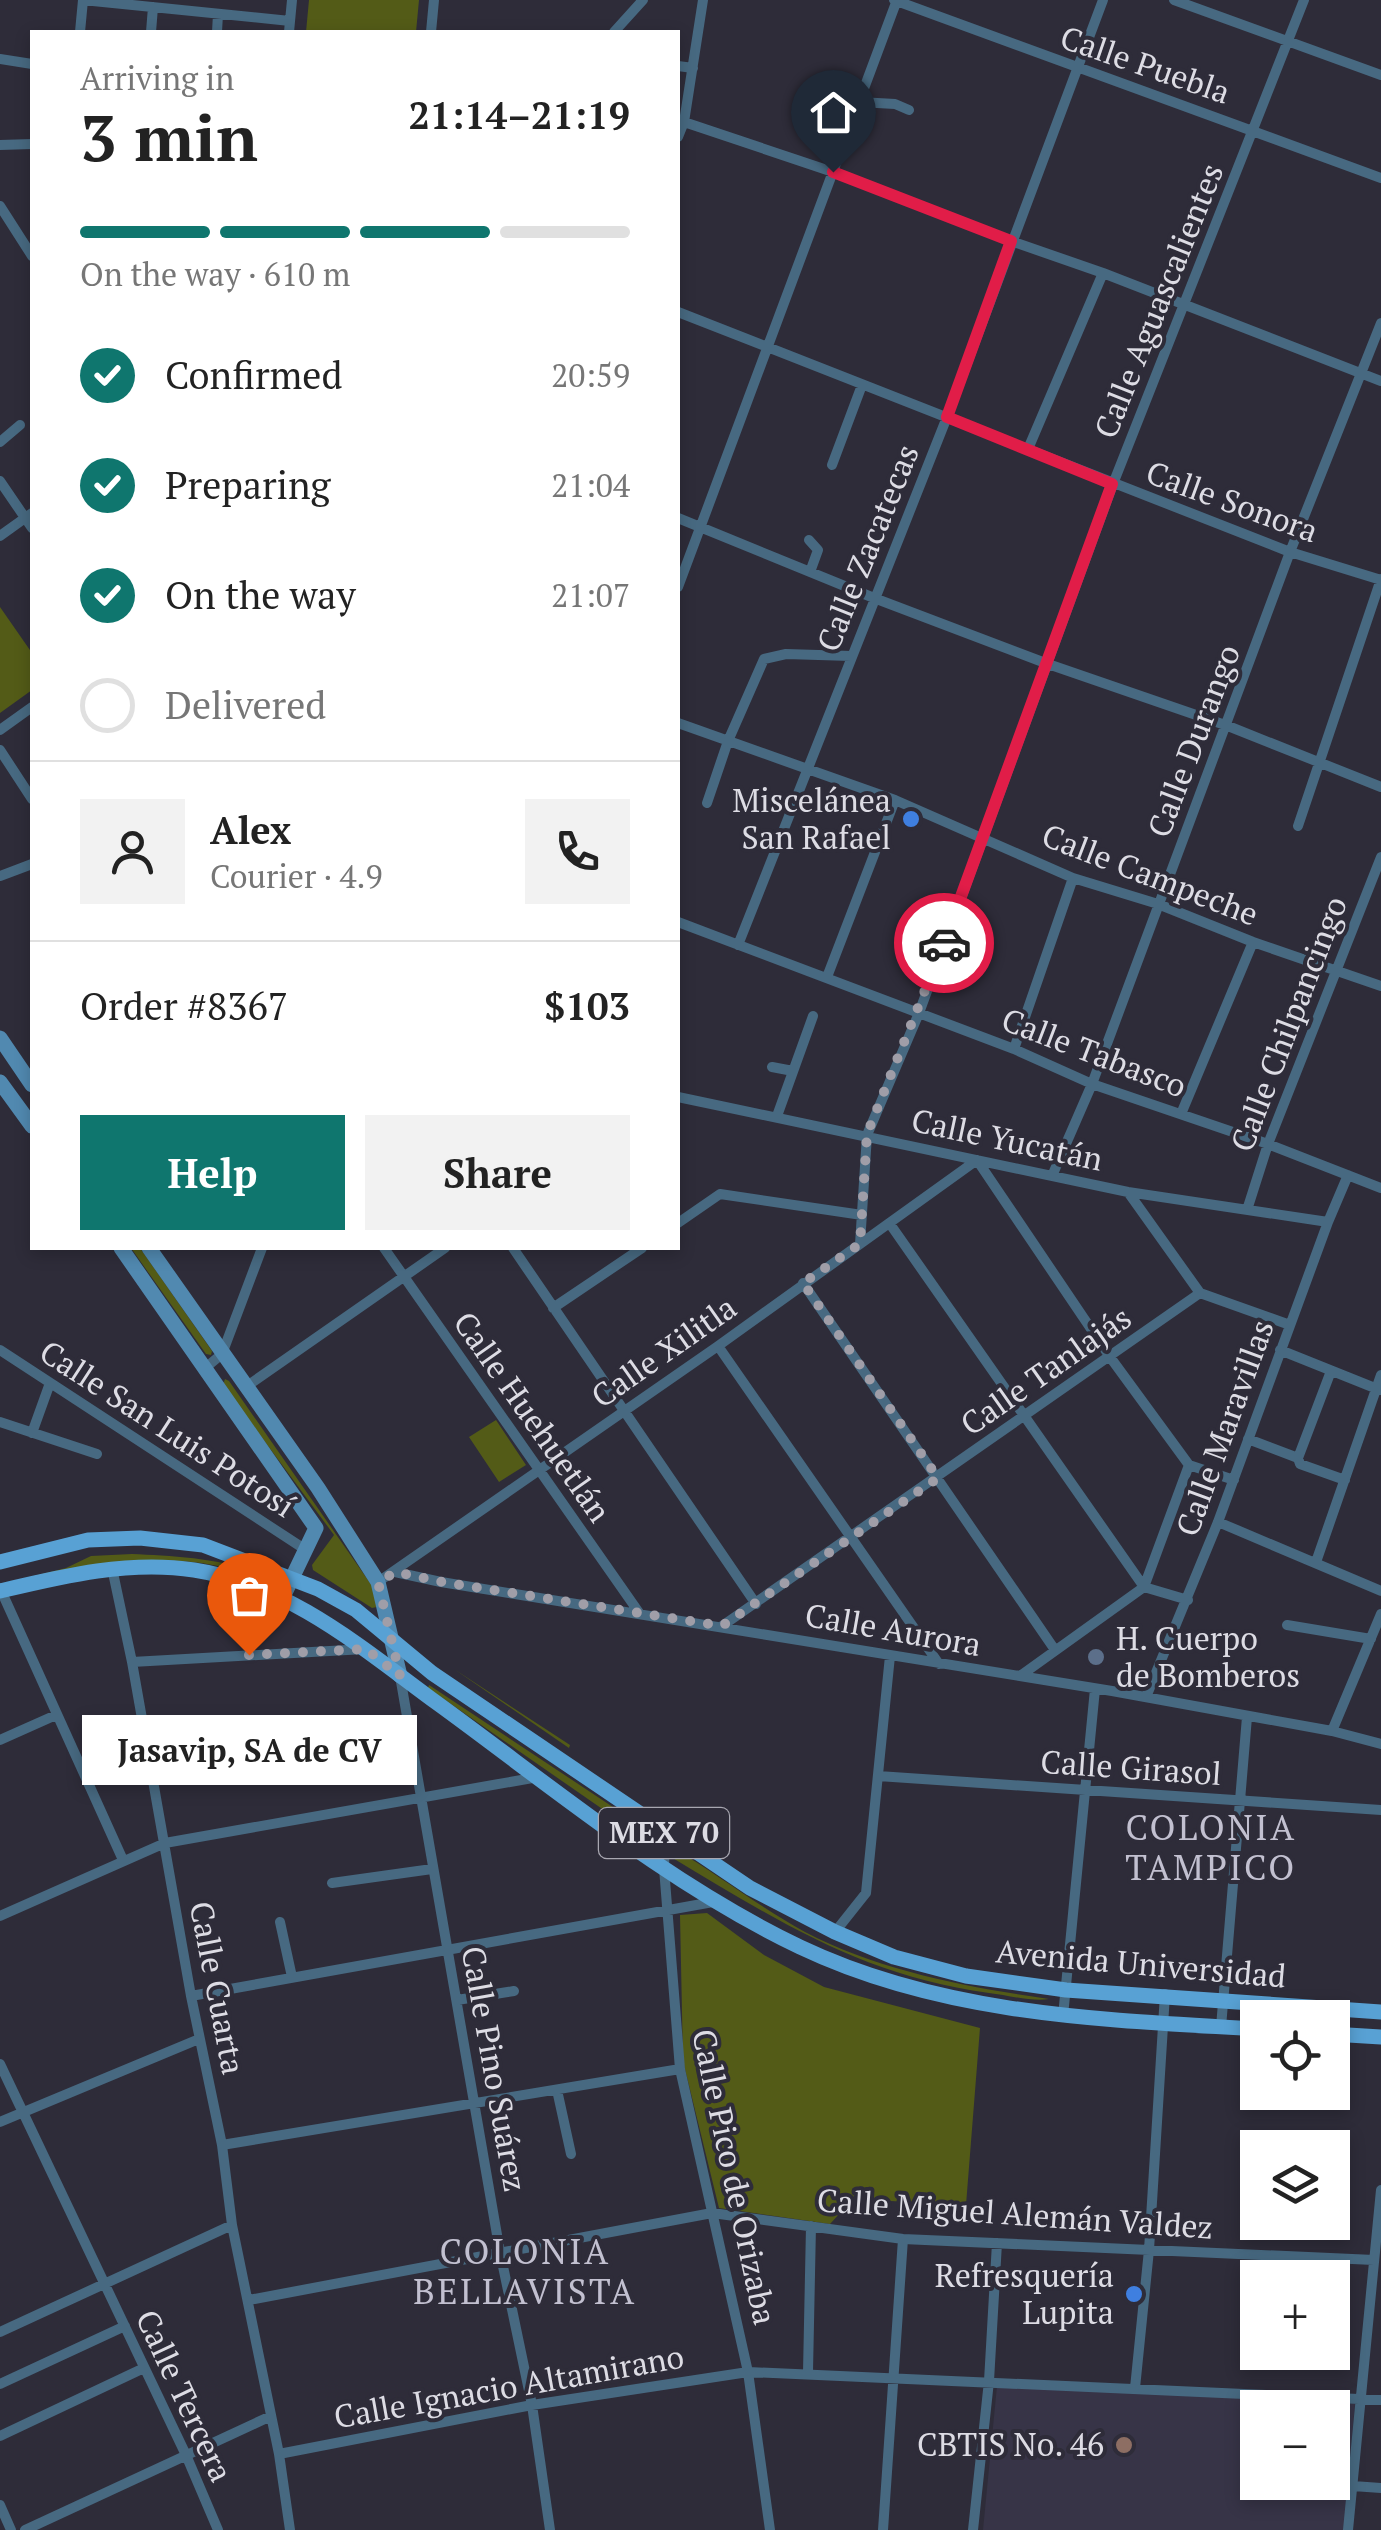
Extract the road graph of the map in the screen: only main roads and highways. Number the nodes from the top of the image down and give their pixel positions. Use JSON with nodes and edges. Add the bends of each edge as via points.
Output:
{"nodes":[{"id":1,"x":0,"y":1039,"type":"edge"},
{"id":2,"x":0,"y":1082,"type":"edge"},
{"id":3,"x":30,"y":1082,"type":"edge"},
{"id":4,"x":30,"y":1123,"type":"edge"},
{"id":5,"x":121,"y":1250,"type":"edge"},
{"id":6,"x":151,"y":1250,"type":"edge"},
{"id":7,"x":0,"y":1562,"type":"edge"},
{"id":8,"x":293,"y":1579,"type":"junction"},
{"id":9,"x":0,"y":1590,"type":"edge"},
{"id":10,"x":284,"y":1598,"type":"junction"},
{"id":11,"x":391,"y":1640,"type":"junction"},
{"id":12,"x":400,"y":1676,"type":"junction"},
{"id":13,"x":1381,"y":2012,"type":"edge"},
{"id":14,"x":1240,"y":2028,"type":"edge"},
{"id":15,"x":1350,"y":2035,"type":"edge"},
{"id":16,"x":1381,"y":2036,"type":"edge"}],
"edges":[{"from":1,"to":3,"type":"main road"},
{"from":2,"to":4,"type":"main road"},
{"from":5,"to":8,"type":"main road","via":[[316,1528]]},
{"from":6,"to":11,"type":"main road","via":[[378,1582]]},
{"from":7,"to":8,"type":"main road","name":"Avenida Universidad","number":"MEX 70","via":[[88,1540],[140,1538],[202,1545]]},
{"from":8,"to":10,"type":"main road"},
{"from":8,"to":11,"type":"main road","name":"Avenida Universidad","number":"MEX 70","via":[[356,1610]]},
{"from":9,"to":10,"type":"main road","name":"Avenida Universidad","number":"MEX 70","via":[[112,1568],[194,1570]]},
{"from":10,"to":12,"type":"main road","name":"Avenida Universidad","number":"MEX 70"},
{"from":11,"to":12,"type":"main road"},
{"from":11,"to":13,"type":"main road","name":"Avenida Universidad","number":"MEX 70","via":[[750,1888],[894,1957],[966,1976],[1066,1990]]},
{"from":12,"to":14,"type":"main road","name":"Avenida Universidad","number":"MEX 70","via":[[713,1902],[801,1948],[888,1982],[970,2002],[1063,2016]]},
{"from":15,"to":16,"type":"main road"}]}
